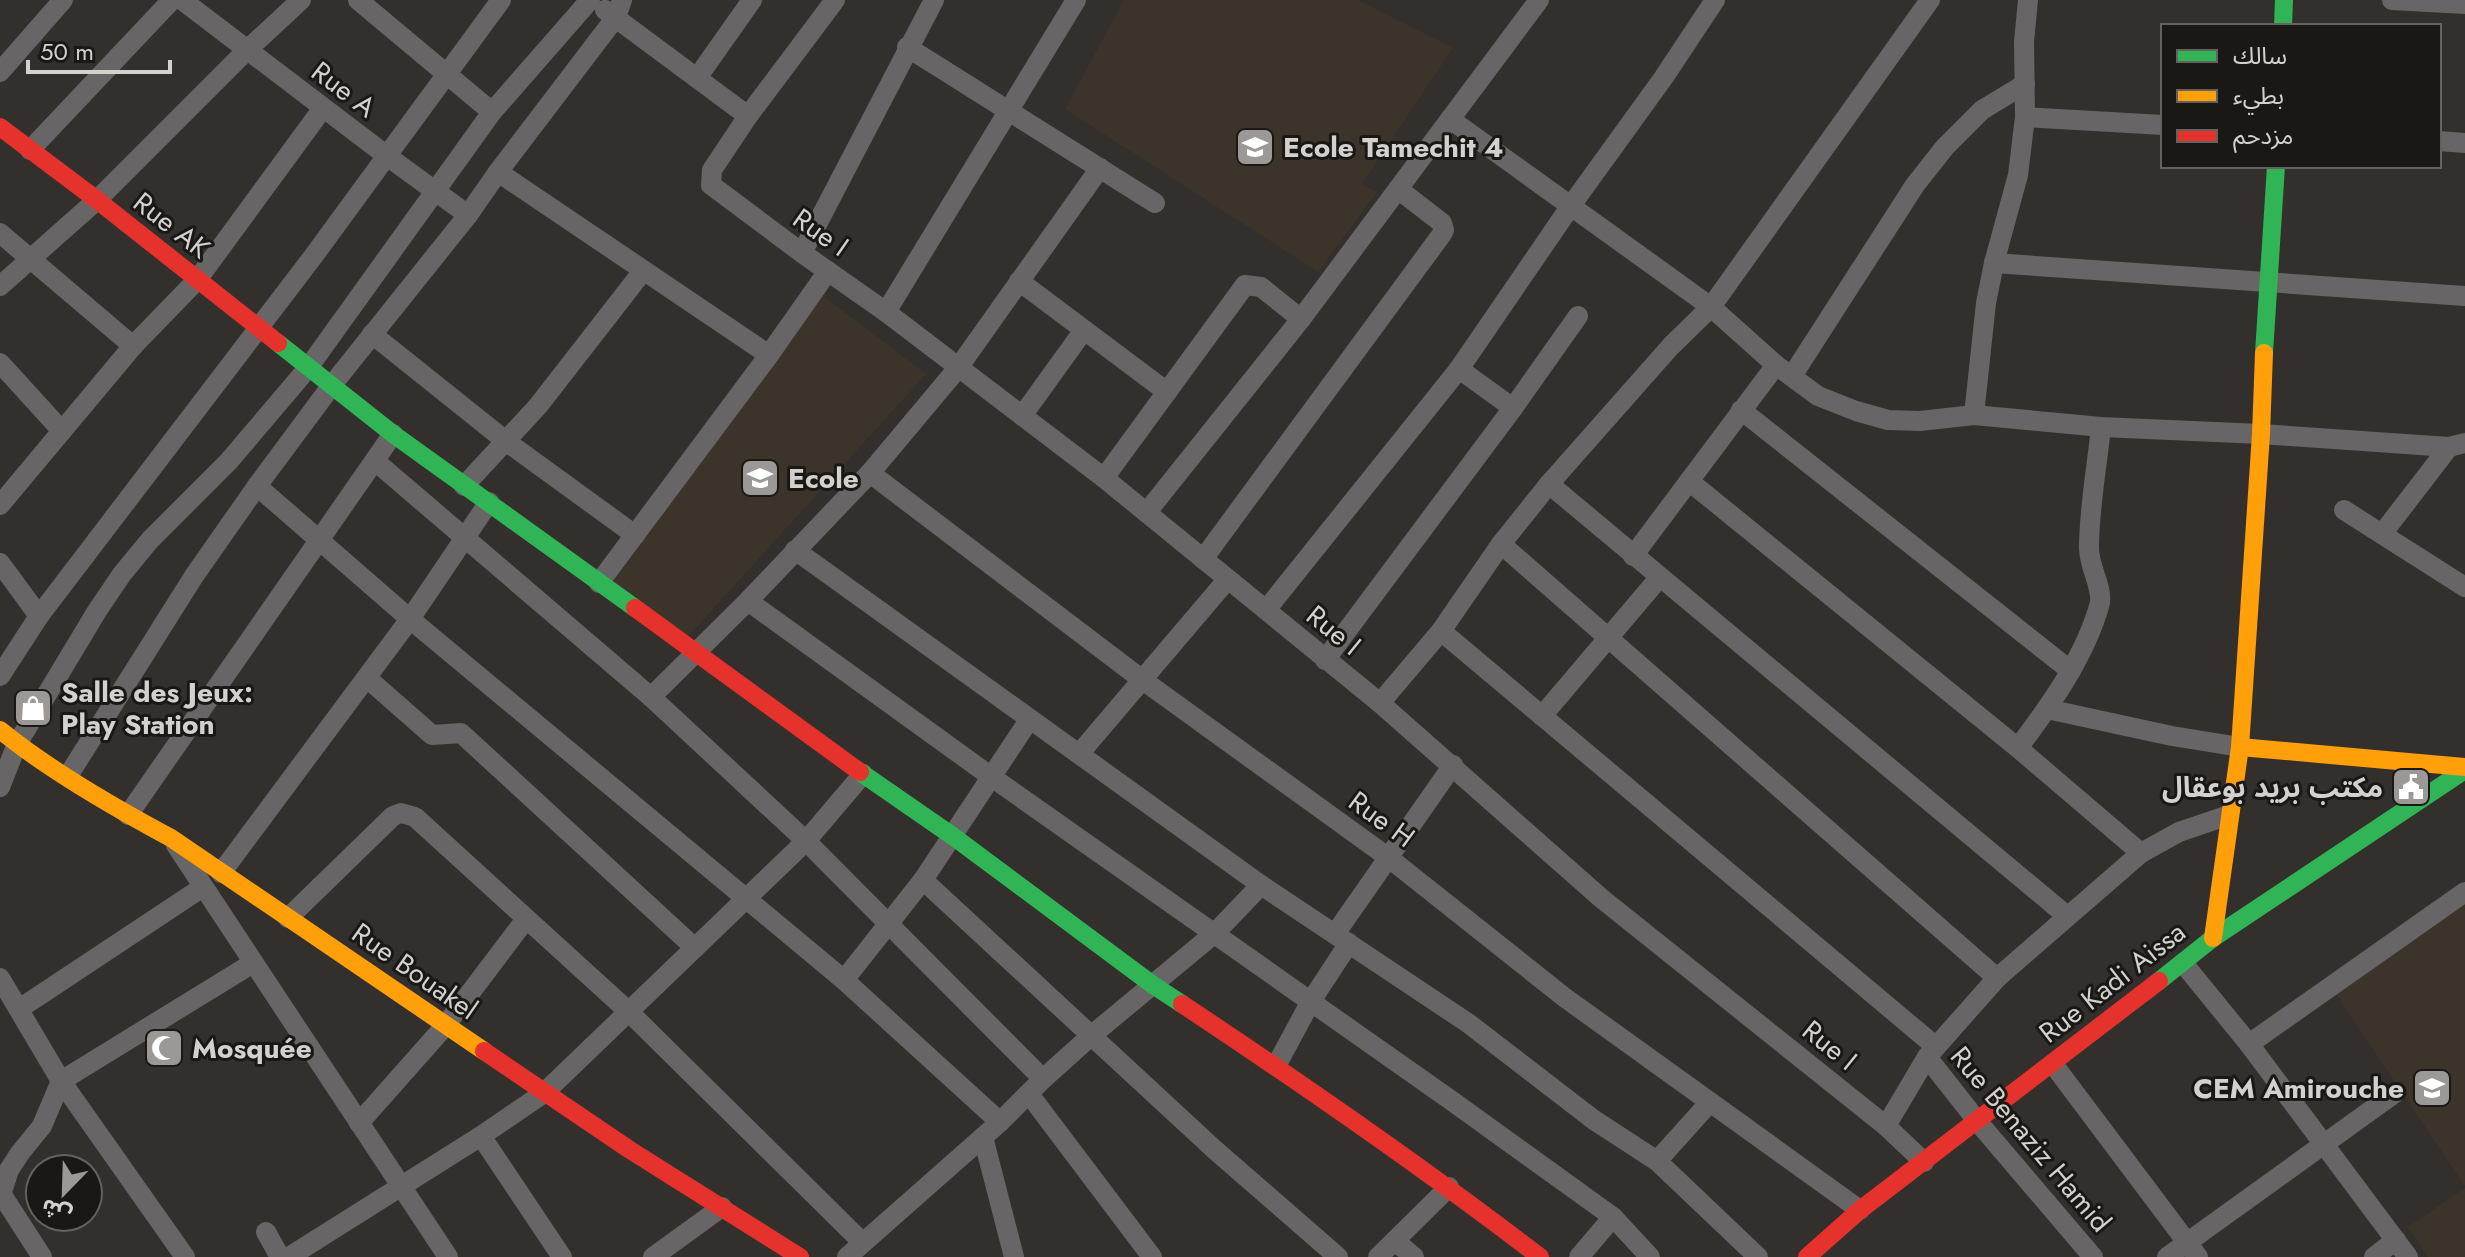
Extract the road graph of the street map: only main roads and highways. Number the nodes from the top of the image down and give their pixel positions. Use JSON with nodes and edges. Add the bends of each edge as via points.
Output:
{"nodes":[{"id":1,"x":2284,"y":0,"type":"edge"},
{"id":2,"x":2283,"y":24,"type":"edge"},
{"id":3,"x":0,"y":127,"type":"edge"},
{"id":4,"x":2276,"y":168,"type":"edge"},
{"id":5,"x":0,"y":730,"type":"edge"},
{"id":6,"x":2240,"y":747,"type":"junction"},
{"id":7,"x":2465,"y":769,"type":"edge"},
{"id":8,"x":2213,"y":938,"type":"junction"},
{"id":9,"x":800,"y":1257,"type":"edge"},
{"id":10,"x":1540,"y":1257,"type":"edge"},
{"id":11,"x":1807,"y":1257,"type":"edge"}],
"edges":[{"from":1,"to":2,"type":"main road"},
{"from":3,"to":10,"type":"main road","name":"Rue AK","via":[[393,434],[1153,985],[1449,1187]]},
{"from":4,"to":6,"type":"main road"},
{"from":5,"to":9,"type":"main road","name":"Rue Bouakel","via":[[171,838],[630,1150]]},
{"from":6,"to":7,"type":"main road"},
{"from":6,"to":8,"type":"main road"},
{"from":7,"to":8,"type":"main road","name":"Rue Kadi Aissa"},
{"from":8,"to":11,"type":"main road","name":"Rue Kadi Aissa","via":[[1860,1210]]}]}
